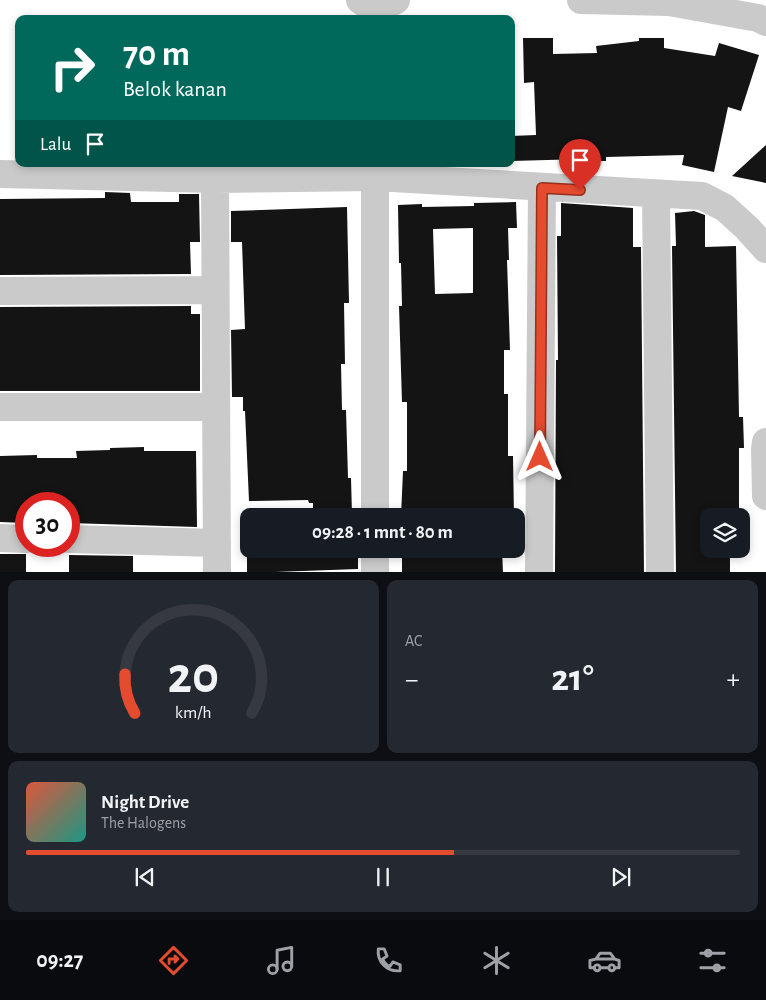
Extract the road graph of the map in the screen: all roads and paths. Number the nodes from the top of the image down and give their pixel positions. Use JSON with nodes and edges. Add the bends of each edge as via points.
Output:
{"nodes":[{"id":1,"x":581,"y":0,"type":"edge"},
{"id":2,"x":766,"y":22,"type":"edge"},
{"id":3,"x":375,"y":171,"type":"edge"},
{"id":4,"x":0,"y":174,"type":"edge"},
{"id":5,"x":215,"y":179,"type":"junction"},
{"id":6,"x":542,"y":188,"type":"junction"},
{"id":7,"x":656,"y":194,"type":"junction"},
{"id":8,"x":766,"y":249,"type":"edge"},
{"id":9,"x":215,"y":290,"type":"junction"},
{"id":10,"x":0,"y":291,"type":"edge"},
{"id":11,"x":0,"y":407,"type":"edge"},
{"id":12,"x":216,"y":407,"type":"junction"},
{"id":13,"x":766,"y":442,"type":"edge"},
{"id":14,"x":766,"y":496,"type":"edge"},
{"id":15,"x":375,"y":508,"type":"edge"},
{"id":16,"x":0,"y":538,"type":"edge"},
{"id":17,"x":15,"y":539,"type":"edge"},
{"id":18,"x":80,"y":540,"type":"edge"},
{"id":19,"x":217,"y":543,"type":"junction"},
{"id":20,"x":375,"y":558,"type":"edge"},
{"id":21,"x":217,"y":572,"type":"edge"},
{"id":22,"x":375,"y":572,"type":"edge"},
{"id":23,"x":539,"y":572,"type":"edge"},
{"id":24,"x":660,"y":572,"type":"edge"}],
"edges":[{"from":1,"to":2,"type":"street","via":[[669,2]]},
{"from":3,"to":5,"type":"street"},
{"from":3,"to":6,"type":"street"},
{"from":3,"to":15,"type":"street"},
{"from":4,"to":5,"type":"street"},
{"from":5,"to":9,"type":"street"},
{"from":6,"to":7,"type":"street"},
{"from":6,"to":23,"type":"street"},
{"from":7,"to":8,"type":"street","via":[[702,196],[718,204]]},
{"from":7,"to":24,"type":"street"},
{"from":9,"to":10,"type":"street"},
{"from":9,"to":12,"type":"street"},
{"from":11,"to":12,"type":"street"},
{"from":12,"to":19,"type":"street"},
{"from":13,"to":14,"type":"street"},
{"from":16,"to":17,"type":"street"},
{"from":18,"to":19,"type":"street"},
{"from":19,"to":21,"type":"street"},
{"from":20,"to":22,"type":"street"}]}
